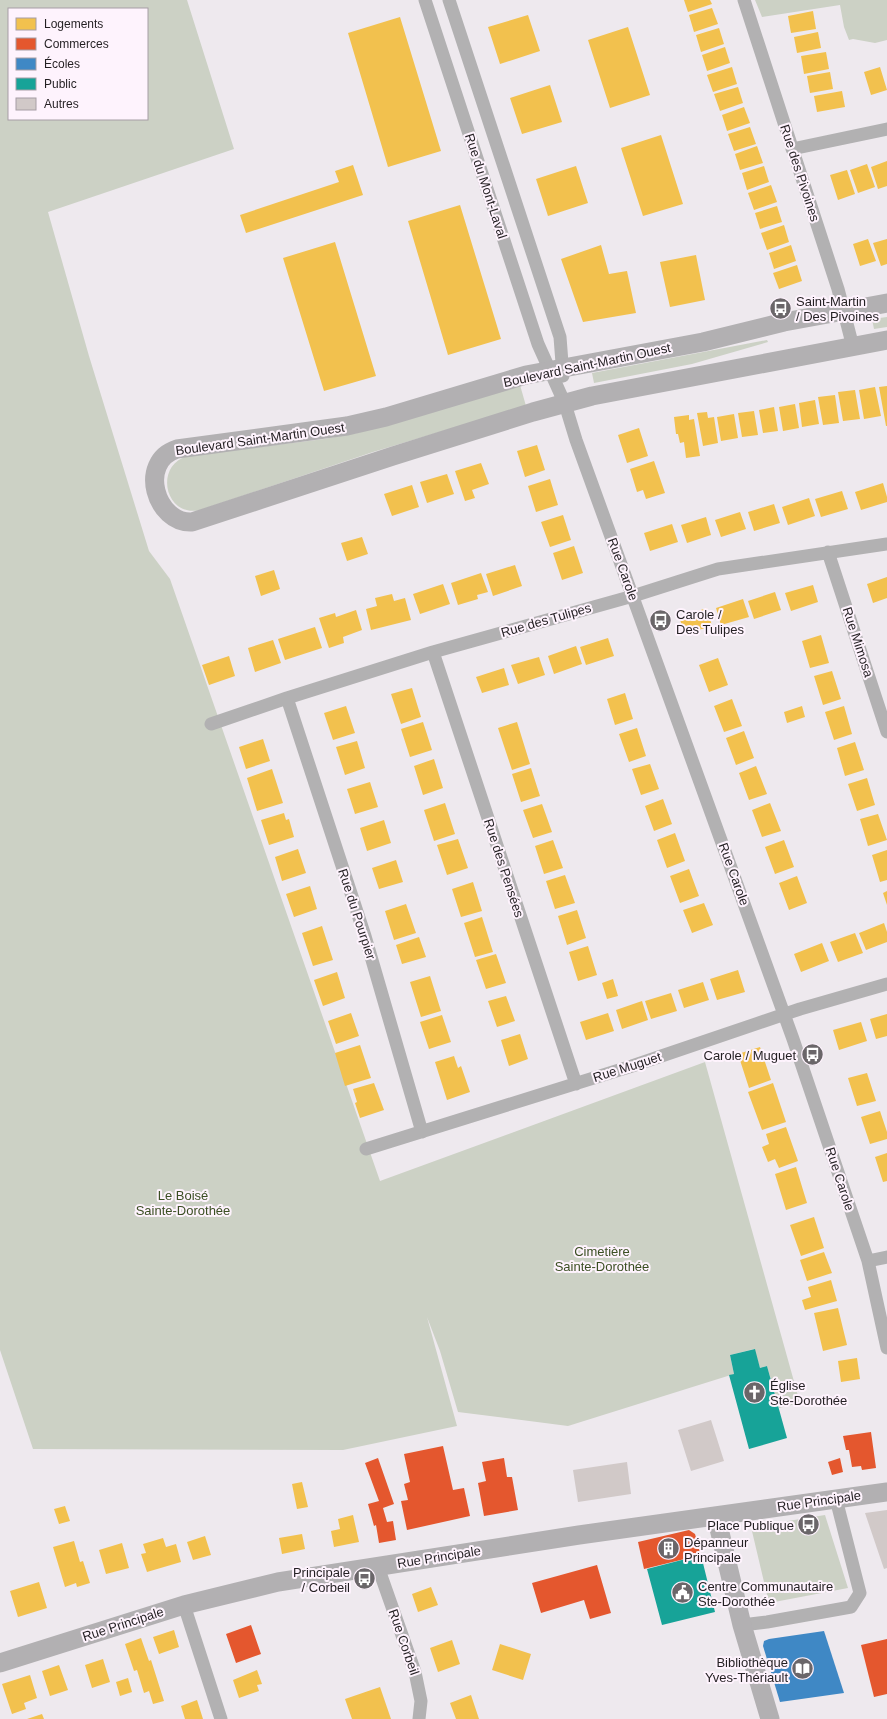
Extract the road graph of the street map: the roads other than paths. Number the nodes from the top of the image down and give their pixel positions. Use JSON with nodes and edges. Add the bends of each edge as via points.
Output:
{"nodes":[{"id":1,"x":425,"y":0,"type":"edge"},
{"id":2,"x":449,"y":0,"type":"edge"},
{"id":3,"x":744,"y":0,"type":"edge"},
{"id":4,"x":887,"y":129,"type":"edge"},
{"id":5,"x":792,"y":149,"type":"junction"},
{"id":6,"x":887,"y":303,"type":"edge"},
{"id":7,"x":844,"y":311,"type":"junction"},
{"id":8,"x":887,"y":340,"type":"edge"},
{"id":9,"x":853,"y":347,"type":"junction"},
{"id":10,"x":556,"y":369,"type":"junction"},
{"id":11,"x":565,"y":404,"type":"junction"},
{"id":12,"x":887,"y":544,"type":"edge"},
{"id":13,"x":828,"y":552,"type":"junction"},
{"id":14,"x":633,"y":596,"type":"junction"},
{"id":15,"x":433,"y":652,"type":"junction"},
{"id":16,"x":287,"y":698,"type":"junction"},
{"id":17,"x":211,"y":724,"type":"dead end"},
{"id":18,"x":887,"y":732,"type":"edge"},
{"id":19,"x":887,"y":984,"type":"edge"},
{"id":20,"x":785,"y":1014,"type":"junction"},
{"id":21,"x":576,"y":1084,"type":"junction"},
{"id":22,"x":422,"y":1132,"type":"junction"},
{"id":23,"x":366,"y":1149,"type":"dead end"},
{"id":24,"x":887,"y":1257,"type":"edge"},
{"id":25,"x":868,"y":1261,"type":"junction"},
{"id":26,"x":887,"y":1348,"type":"edge"},
{"id":27,"x":887,"y":1492,"type":"edge"},
{"id":28,"x":836,"y":1499,"type":"junction"},
{"id":29,"x":716,"y":1516,"type":"junction"},
{"id":30,"x":378,"y":1566,"type":"junction"},
{"id":31,"x":184,"y":1605,"type":"junction"},
{"id":32,"x":742,"y":1625,"type":"junction"},
{"id":33,"x":0,"y":1663,"type":"edge"},
{"id":34,"x":221,"y":1719,"type":"edge"},
{"id":35,"x":419,"y":1719,"type":"edge"},
{"id":36,"x":770,"y":1719,"type":"edge"}],
"edges":[{"from":1,"to":10,"type":"street","name":"Rue du Mont-Laval","via":[[538,344]]},
{"from":2,"to":10,"type":"street","name":"Rue du Mont-Laval","via":[[560,337]]},
{"from":3,"to":5,"type":"street","name":"Rue des Pivoines"},
{"from":4,"to":5,"type":"street"},
{"from":5,"to":7,"type":"street","name":"Rue des Pivoines"},
{"from":6,"to":7,"type":"street","name":"Boulevard Saint-Martin Ouest"},
{"from":7,"to":9,"type":"street","name":"Rue des Pivoines"},
{"from":7,"to":10,"type":"street","name":"Boulevard Saint-Martin Ouest","via":[[784,322],[703,342]]},
{"from":8,"to":9,"type":"street","name":"Boulevard Saint-Martin Ouest"},
{"from":9,"to":11,"type":"street","name":"Boulevard Saint-Martin Ouest","via":[[603,394]]},
{"from":10,"to":11,"type":"street","name":"Rue Carole"},
{"from":10,"to":11,"type":"street","name":"Boulevard Saint-Martin Ouest","via":[[526,375],[352,425],[177,449],[166,454],[157,466],[154,478],[157,494],[164,508],[172,515],[192,522],[393,456]]},
{"from":11,"to":14,"type":"street","name":"Rue Carole"},
{"from":12,"to":13,"type":"street","name":"Rue des Tulipes"},
{"from":13,"to":14,"type":"street","name":"Rue des Tulipes","via":[[718,569]]},
{"from":13,"to":18,"type":"street","name":"Rue Mimosa"},
{"from":14,"to":15,"type":"street","name":"Rue des Tulipes"},
{"from":14,"to":20,"type":"street","name":"Rue Carole"},
{"from":15,"to":16,"type":"street","name":"Rue des Tulipes"},
{"from":15,"to":21,"type":"street","name":"Rue des Pensées"},
{"from":16,"to":17,"type":"street","name":"Rue des Tulipes"},
{"from":16,"to":22,"type":"street","name":"Rue du Pourpier","via":[[365,936]]},
{"from":19,"to":20,"type":"street","name":"Rue Muguet"},
{"from":20,"to":21,"type":"street","name":"Rue Muguet"},
{"from":20,"to":25,"type":"street","name":"Rue Carole"},
{"from":21,"to":22,"type":"street","name":"Rue Muguet"},
{"from":22,"to":23,"type":"street","name":"Rue Muguet"},
{"from":24,"to":25,"type":"street"},
{"from":25,"to":26,"type":"street","name":"Rue Carole"},
{"from":27,"to":28,"type":"street","name":"Rue Principale"},
{"from":28,"to":29,"type":"street","name":"Rue Principale"},
{"from":28,"to":32,"type":"street","via":[[860,1593],[851,1607]]},
{"from":29,"to":30,"type":"street","name":"Rue Principale"},
{"from":29,"to":32,"type":"street"},
{"from":30,"to":31,"type":"street","name":"Rue Principale","via":[[278,1582]]},
{"from":30,"to":35,"type":"street","name":"Rue Corbeil","via":[[415,1672],[421,1701]]},
{"from":31,"to":33,"type":"street","name":"Rue Principale"},
{"from":31,"to":34,"type":"street"},
{"from":32,"to":36,"type":"street"}]}
